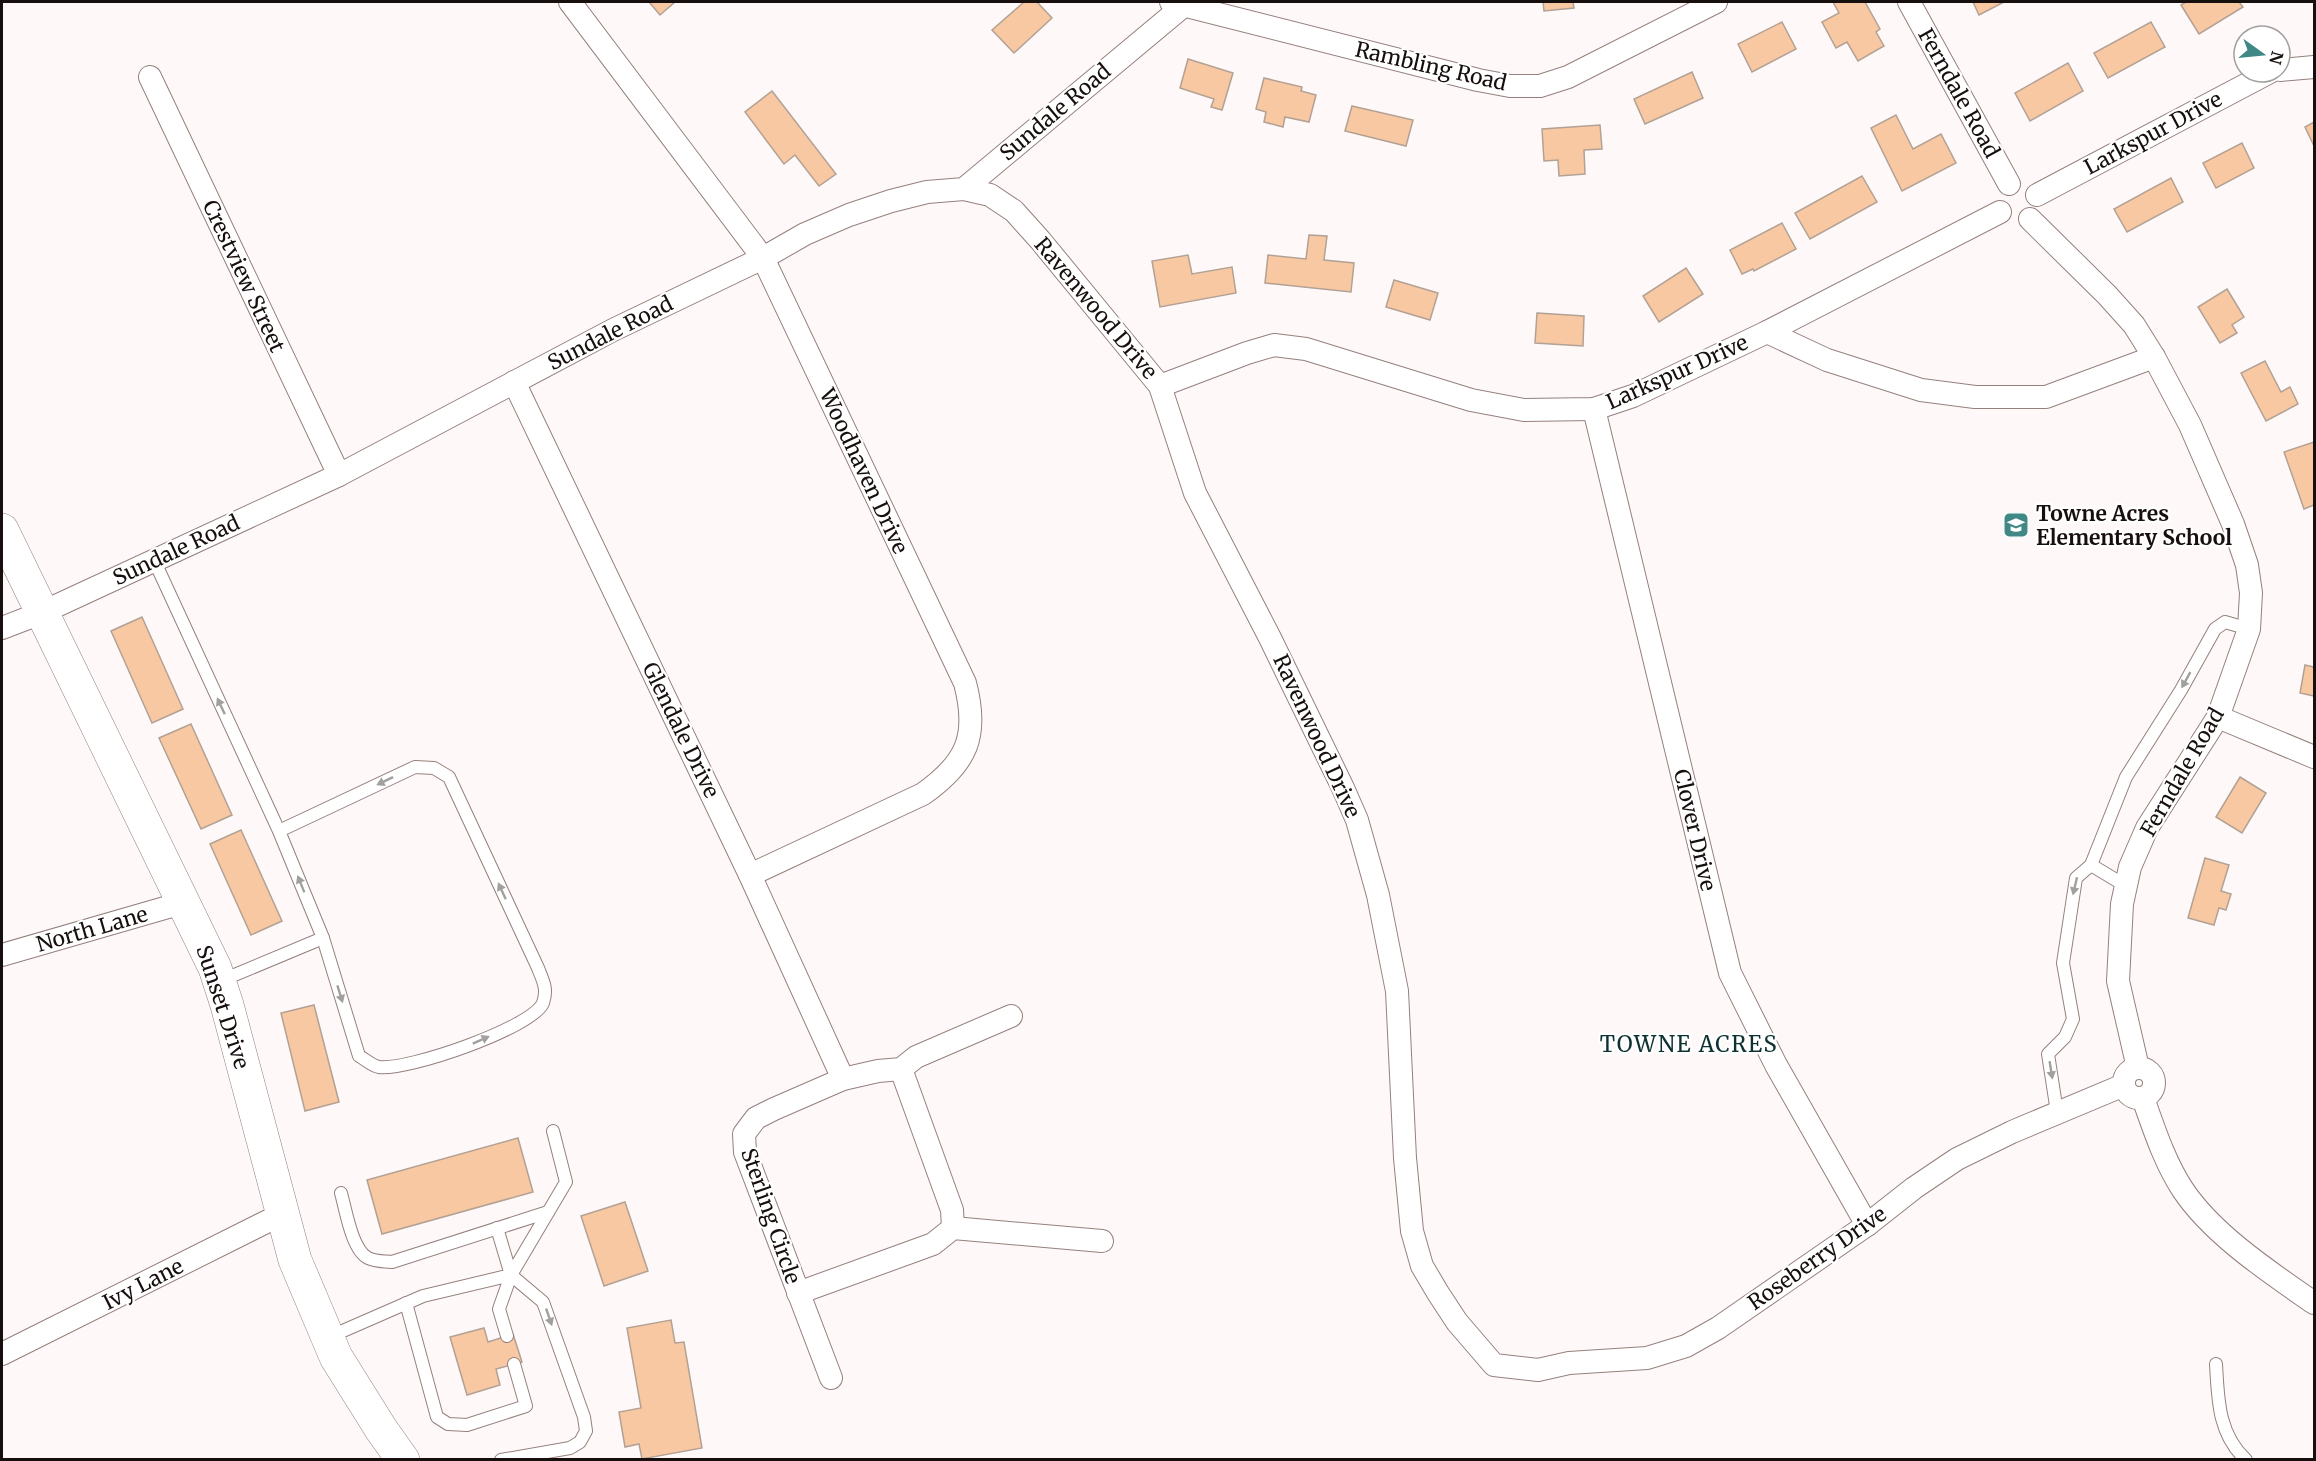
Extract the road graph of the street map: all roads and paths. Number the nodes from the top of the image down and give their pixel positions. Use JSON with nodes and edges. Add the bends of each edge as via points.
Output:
{"nodes":[{"id":1,"x":570,"y":2,"type":"edge"},
{"id":2,"x":1716,"y":2,"type":"edge"},
{"id":3,"x":1909,"y":2,"type":"edge"},
{"id":4,"x":1180,"y":3,"type":"edge"},
{"id":5,"x":2314,"y":67,"type":"edge"},
{"id":6,"x":2292,"y":69,"type":"edge"},
{"id":7,"x":150,"y":77,"type":"dead end"},
{"id":8,"x":2247,"y":84,"type":"edge"},
{"id":9,"x":2009,"y":184,"type":"junction"},
{"id":10,"x":964,"y":189,"type":"junction"},
{"id":11,"x":2037,"y":195,"type":"junction"},
{"id":12,"x":2000,"y":212,"type":"junction"},
{"id":13,"x":2030,"y":219,"type":"junction"},
{"id":14,"x":763,"y":258,"type":"junction"},
{"id":15,"x":1767,"y":332,"type":"junction"},
{"id":16,"x":2154,"y":357,"type":"junction"},
{"id":17,"x":514,"y":382,"type":"junction"},
{"id":18,"x":1160,"y":386,"type":"junction"},
{"id":19,"x":1594,"y":409,"type":"junction"},
{"id":20,"x":339,"y":475,"type":"junction"},
{"id":21,"x":2,"y":530,"type":"edge"},
{"id":22,"x":154,"y":560,"type":"junction"},
{"id":23,"x":41,"y":613,"type":"junction"},
{"id":24,"x":2,"y":628,"type":"edge"},
{"id":25,"x":2249,"y":628,"type":"junction"},
{"id":26,"x":2218,"y":717,"type":"junction"},
{"id":27,"x":2314,"y":757,"type":"edge"},
{"id":28,"x":279,"y":831,"type":"junction"},
{"id":29,"x":2091,"y":865,"type":"junction"},
{"id":30,"x":750,"y":875,"type":"junction"},
{"id":31,"x":2126,"y":886,"type":"junction"},
{"id":32,"x":182,"y":903,"type":"junction"},
{"id":33,"x":323,"y":938,"type":"junction"},
{"id":34,"x":2,"y":955,"type":"edge"},
{"id":35,"x":219,"y":981,"type":"junction"},
{"id":36,"x":1011,"y":1016,"type":"dead end"},
{"id":37,"x":901,"y":1069,"type":"junction"},
{"id":38,"x":2131,"y":1077,"type":"junction"},
{"id":39,"x":843,"y":1079,"type":"junction"},
{"id":40,"x":2057,"y":1112,"type":"junction"},
{"id":41,"x":553,"y":1131,"type":"dead end"},
{"id":42,"x":341,"y":1194,"type":"dead end"},
{"id":43,"x":548,"y":1212,"type":"junction"},
{"id":44,"x":284,"y":1213,"type":"junction"},
{"id":45,"x":1867,"y":1225,"type":"junction"},
{"id":46,"x":497,"y":1228,"type":"junction"},
{"id":47,"x":953,"y":1228,"type":"junction"},
{"id":48,"x":1102,"y":1241,"type":"dead end"},
{"id":49,"x":511,"y":1275,"type":"junction"},
{"id":50,"x":798,"y":1293,"type":"junction"},
{"id":51,"x":406,"y":1303,"type":"junction"},
{"id":52,"x":2314,"y":1303,"type":"edge"},
{"id":53,"x":507,"y":1336,"type":"dead end"},
{"id":54,"x":328,"y":1337,"type":"junction"},
{"id":55,"x":2,"y":1354,"type":"edge"},
{"id":56,"x":514,"y":1364,"type":"dead end"},
{"id":57,"x":2216,"y":1364,"type":"dead end"},
{"id":58,"x":1494,"y":1365,"type":"joint"},
{"id":59,"x":831,"y":1378,"type":"dead end"},
{"id":60,"x":403,"y":1460,"type":"edge"},
{"id":61,"x":501,"y":1460,"type":"edge"},
{"id":62,"x":2246,"y":1460,"type":"edge"}],
"edges":[{"from":1,"to":14,"type":"street","name":"Woodhaven Drive"},
{"from":2,"to":4,"type":"street","name":"Rambling Road","via":[[1606,60],[1539,86],[1478,80]]},
{"from":3,"to":9,"type":"street","name":"Ferndale Road"},
{"from":4,"to":10,"type":"street","name":"Sundale Road"},
{"from":5,"to":6,"type":"street"},
{"from":7,"to":20,"type":"street","name":"Crestview Street"},
{"from":8,"to":11,"type":"street","name":"Larkspur Drive"},
{"from":9,"to":11,"type":"street","via":[[2028,184]]},
{"from":9,"to":12,"type":"street","via":[[1998,199]]},
{"from":10,"to":14,"type":"street","name":"Sundale Road","via":[[927,192],[880,204],[805,234]]},
{"from":10,"to":18,"type":"street","name":"Ravenwood Drive","via":[[990,195],[1014,211]]},
{"from":11,"to":13,"type":"street","via":[[2038,208]]},
{"from":12,"to":13,"type":"street","via":[[2017,223]]},
{"from":12,"to":15,"type":"street","name":"Larkspur Drive"},
{"from":13,"to":16,"type":"street","name":"Ferndale Road","via":[[2127,318]]},
{"from":14,"to":17,"type":"street","name":"Sundale Road"},
{"from":14,"to":30,"type":"street","name":"Woodhaven Drive","via":[[965,683],[972,722],[956,766],[943,780],[922,794]]},
{"from":15,"to":16,"type":"street","via":[[1827,360],[1911,387],[1975,397],[2046,397]]},
{"from":15,"to":19,"type":"street","name":"Larkspur Drive","via":[[1633,396]]},
{"from":16,"to":25,"type":"street","name":"Ferndale Road","via":[[2190,425],[2233,524],[2250,584]]},
{"from":17,"to":20,"type":"street","name":"Sundale Road"},
{"from":17,"to":30,"type":"street","name":"Glendale Drive"},
{"from":18,"to":19,"type":"street","name":"Larkspur Drive","via":[[1274,345],[1306,349],[1471,400],[1524,410]]},
{"from":18,"to":58,"type":"street","name":"Ravenwood Drive","via":[[1195,493],[1329,756],[1357,820],[1378,896],[1397,991],[1412,1231],[1422,1266],[1437,1293]]},
{"from":19,"to":45,"type":"street","name":"Clover Drive","via":[[1730,973],[1776,1065]]},
{"from":20,"to":22,"type":"street","name":"Sundale Road"},
{"from":21,"to":23,"type":"main road","name":"Sunset Drive"},
{"from":22,"to":23,"type":"street","name":"Sundale Road"},
{"from":28,"to":22,"type":"lane","one_way":true},
{"from":23,"to":24,"type":"street","name":"Sundale Road"},
{"from":23,"to":32,"type":"main road","name":"Sunset Drive"},
{"from":25,"to":26,"type":"street","name":"Ferndale Road"},
{"from":25,"to":29,"type":"lane","one_way":true,"via":[[2225,622],[2215,629],[2126,777]]},
{"from":26,"to":27,"type":"street"},
{"from":26,"to":31,"type":"street","name":"Ferndale Road","via":[[2147,828]]},
{"from":33,"to":28,"type":"lane","one_way":true},
{"from":33,"to":28,"type":"lane","one_way":true,"via":[[359,1056],[378,1067],[407,1065],[475,1043],[528,1018],[542,1005],[547,989],[449,777],[434,768],[415,766]]},
{"from":29,"to":31,"type":"lane"},
{"from":29,"to":40,"type":"lane","one_way":true,"via":[[2076,878],[2063,963],[2073,1019],[2065,1037],[2048,1054]]},
{"from":30,"to":39,"type":"street","name":"Glendale Drive"},
{"from":31,"to":38,"type":"street","name":"Ferndale Road","via":[[2118,981]]},
{"from":32,"to":34,"type":"street","name":"North Lane"},
{"from":32,"to":35,"type":"main road","name":"Sunset Drive"},
{"from":33,"to":35,"type":"lane"},
{"from":35,"to":44,"type":"main road","name":"Sunset Drive"},
{"from":36,"to":37,"type":"street","via":[[916,1057]]},
{"from":37,"to":39,"type":"street","name":"Sterling Circle"},
{"from":37,"to":47,"type":"street","via":[[952,1210]]},
{"from":38,"to":40,"type":"street","name":"Roseberry Drive"},
{"from":38,"to":52,"type":"street","via":[[2132,1097],[2143,1098],[2168,1163],[2207,1220]]},
{"from":39,"to":50,"type":"street","name":"Sterling Circle","via":[[756,1118],[744,1134],[745,1152]]},
{"from":40,"to":45,"type":"street","name":"Roseberry Drive","via":[[1957,1159]]},
{"from":41,"to":43,"type":"lane","via":[[566,1182]]},
{"from":42,"to":46,"type":"lane","via":[[357,1247],[376,1261],[392,1262]]},
{"from":43,"to":46,"type":"lane"},
{"from":43,"to":49,"type":"lane"},
{"from":44,"to":54,"type":"main road","name":"Sunset Drive","via":[[296,1260]]},
{"from":44,"to":55,"type":"street","name":"Ivy Lane"},
{"from":45,"to":58,"type":"street","name":"Roseberry Drive","via":[[1686,1346],[1647,1358],[1569,1363],[1538,1370]]},
{"from":46,"to":49,"type":"lane"},
{"from":47,"to":48,"type":"street"},
{"from":47,"to":50,"type":"street","name":"Sterling Circle","via":[[933,1244]]},
{"from":49,"to":51,"type":"lane"},
{"from":49,"to":53,"type":"lane","via":[[499,1309]]},
{"from":49,"to":61,"type":"lane","one_way":true,"via":[[543,1302],[586,1431],[570,1448]]},
{"from":50,"to":59,"type":"street"},
{"from":51,"to":54,"type":"lane"},
{"from":51,"to":56,"type":"lane","via":[[437,1417],[448,1424],[467,1425],[526,1406]]},
{"from":54,"to":60,"type":"main road","name":"Sunset Drive","via":[[353,1384]]},
{"from":57,"to":62,"type":"lane","via":[[2220,1417],[2229,1438]]}]}
